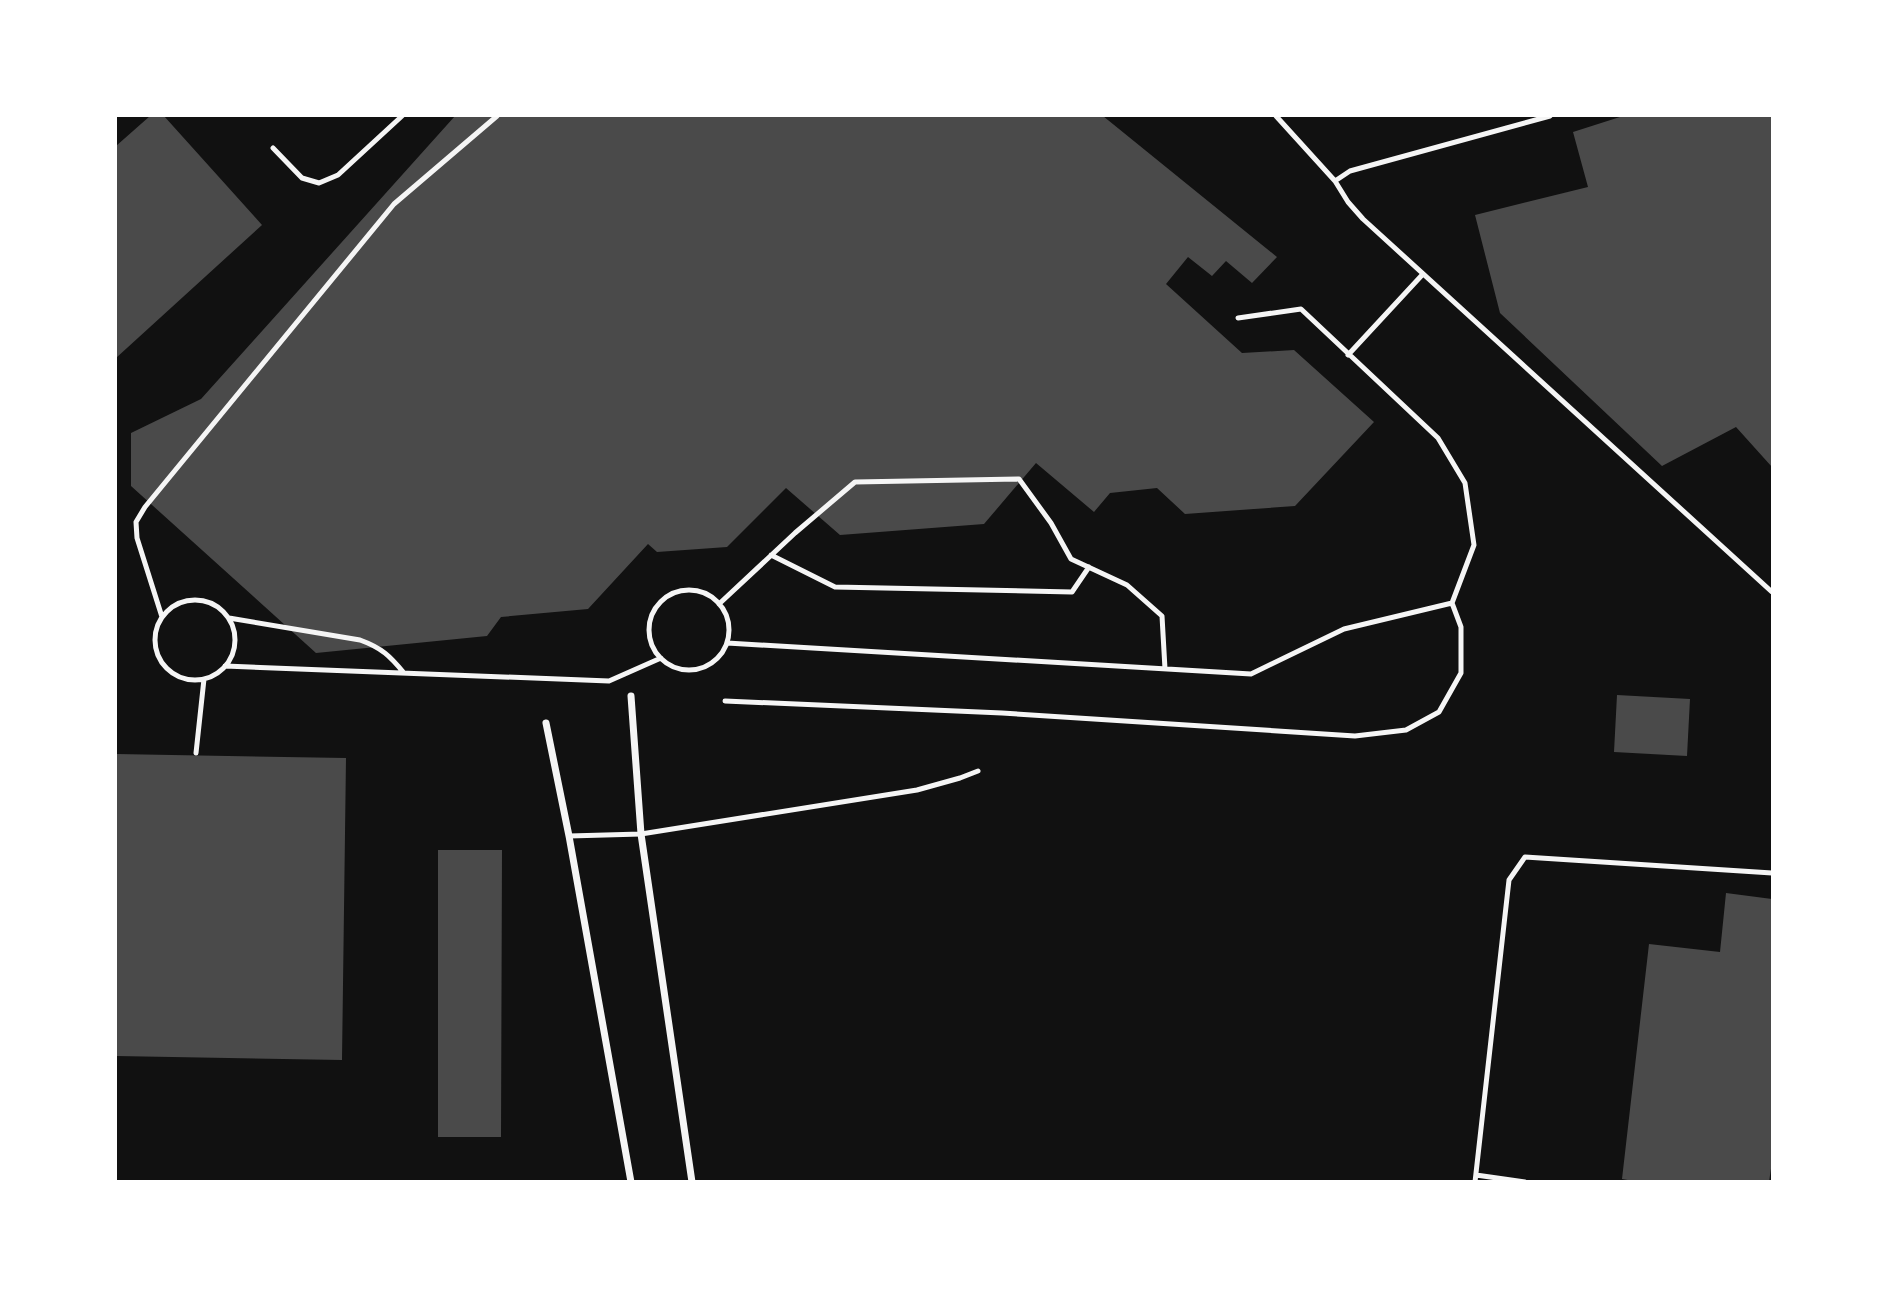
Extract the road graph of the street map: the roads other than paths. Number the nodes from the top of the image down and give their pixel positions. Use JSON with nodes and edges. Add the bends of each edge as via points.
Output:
{"nodes":[{"id":1,"x":402,"y":116,"type":"edge"},
{"id":2,"x":497,"y":116,"type":"edge"},
{"id":3,"x":1276,"y":116,"type":"edge"},
{"id":4,"x":1550,"y":116,"type":"edge"},
{"id":5,"x":273,"y":148,"type":"dead end"},
{"id":6,"x":1335,"y":181,"type":"junction"},
{"id":7,"x":1423,"y":274,"type":"junction"},
{"id":8,"x":1238,"y":318,"type":"dead end"},
{"id":9,"x":1348,"y":355,"type":"junction"},
{"id":10,"x":771,"y":555,"type":"junction"},
{"id":11,"x":1089,"y":567,"type":"junction"},
{"id":12,"x":1772,"y":591,"type":"edge"},
{"id":13,"x":1451,"y":603,"type":"junction"},
{"id":14,"x":719,"y":604,"type":"junction"},
{"id":15,"x":162,"y":617,"type":"junction"},
{"id":16,"x":229,"y":618,"type":"junction"},
{"id":17,"x":727,"y":643,"type":"junction"},
{"id":18,"x":661,"y":659,"type":"junction"},
{"id":19,"x":225,"y":666,"type":"junction"},
{"id":20,"x":1165,"y":669,"type":"junction"},
{"id":21,"x":404,"y":673,"type":"junction"},
{"id":22,"x":204,"y":679,"type":"junction"},
{"id":23,"x":631,"y":696,"type":"dead end"},
{"id":24,"x":725,"y":701,"type":"dead end"},
{"id":25,"x":546,"y":723,"type":"dead end"},
{"id":26,"x":196,"y":753,"type":"dead end"},
{"id":27,"x":978,"y":771,"type":"dead end"},
{"id":28,"x":641,"y":834,"type":"junction"},
{"id":29,"x":569,"y":836,"type":"junction"},
{"id":30,"x":1773,"y":873,"type":"edge"},
{"id":31,"x":1476,"y":1178,"type":"edge"},
{"id":32,"x":631,"y":1181,"type":"edge"},
{"id":33,"x":692,"y":1181,"type":"edge"},
{"id":34,"x":1525,"y":1181,"type":"edge"}],
"edges":[{"from":1,"to":5,"type":"lane","via":[[338,175],[319,183],[302,178]]},
{"from":2,"to":15,"type":"lane","via":[[394,204],[145,507],[136,522],[137,538]]},
{"from":3,"to":6,"type":"lane"},
{"from":4,"to":6,"type":"lane","via":[[1350,171]]},
{"from":6,"to":7,"type":"lane","via":[[1363,219]]},
{"from":7,"to":9,"type":"lane"},
{"from":7,"to":12,"type":"lane"},
{"from":8,"to":9,"type":"lane","via":[[1301,309]]},
{"from":9,"to":13,"type":"lane","via":[[1437,438],[1465,483],[1474,545]]},
{"from":10,"to":11,"type":"lane","via":[[835,587],[1072,592]]},
{"from":10,"to":11,"type":"lane","via":[[855,482],[1019,479],[1070,559]]},
{"from":10,"to":14,"type":"lane"},
{"from":11,"to":20,"type":"lane","via":[[1127,585],[1162,616]]},
{"from":13,"to":20,"type":"lane","via":[[1344,629],[1251,674]]},
{"from":13,"to":24,"type":"lane","via":[[1461,627],[1461,673],[1438,712],[1406,730],[1355,736]]},
{"from":14,"to":17,"type":"lane","via":[[728,623]]},
{"from":14,"to":18,"type":"lane","via":[[709,596],[684,590],[661,601],[653,611],[649,636]]},
{"from":15,"to":16,"type":"lane","via":[[172,607],[197,600],[221,608]]},
{"from":15,"to":22,"type":"lane","via":[[155,643],[167,668],[191,679]]},
{"from":16,"to":19,"type":"lane","via":[[235,643]]},
{"from":16,"to":21,"type":"lane","via":[[360,640],[389,655]]},
{"from":17,"to":18,"type":"lane","via":[[720,655],[697,670],[684,670]]},
{"from":17,"to":20,"type":"lane"},
{"from":18,"to":21,"type":"lane","via":[[609,681]]},
{"from":19,"to":21,"type":"lane"},
{"from":19,"to":22,"type":"lane"},
{"from":22,"to":26,"type":"lane"},
{"from":23,"to":28,"type":"street"},
{"from":25,"to":29,"type":"street"},
{"from":27,"to":28,"type":"lane","via":[[917,790]]},
{"from":28,"to":29,"type":"lane"},
{"from":28,"to":33,"type":"street"},
{"from":29,"to":32,"type":"street"},
{"from":30,"to":31,"type":"lane","via":[[1525,857],[1509,880]]},
{"from":31,"to":34,"type":"lane"}]}
